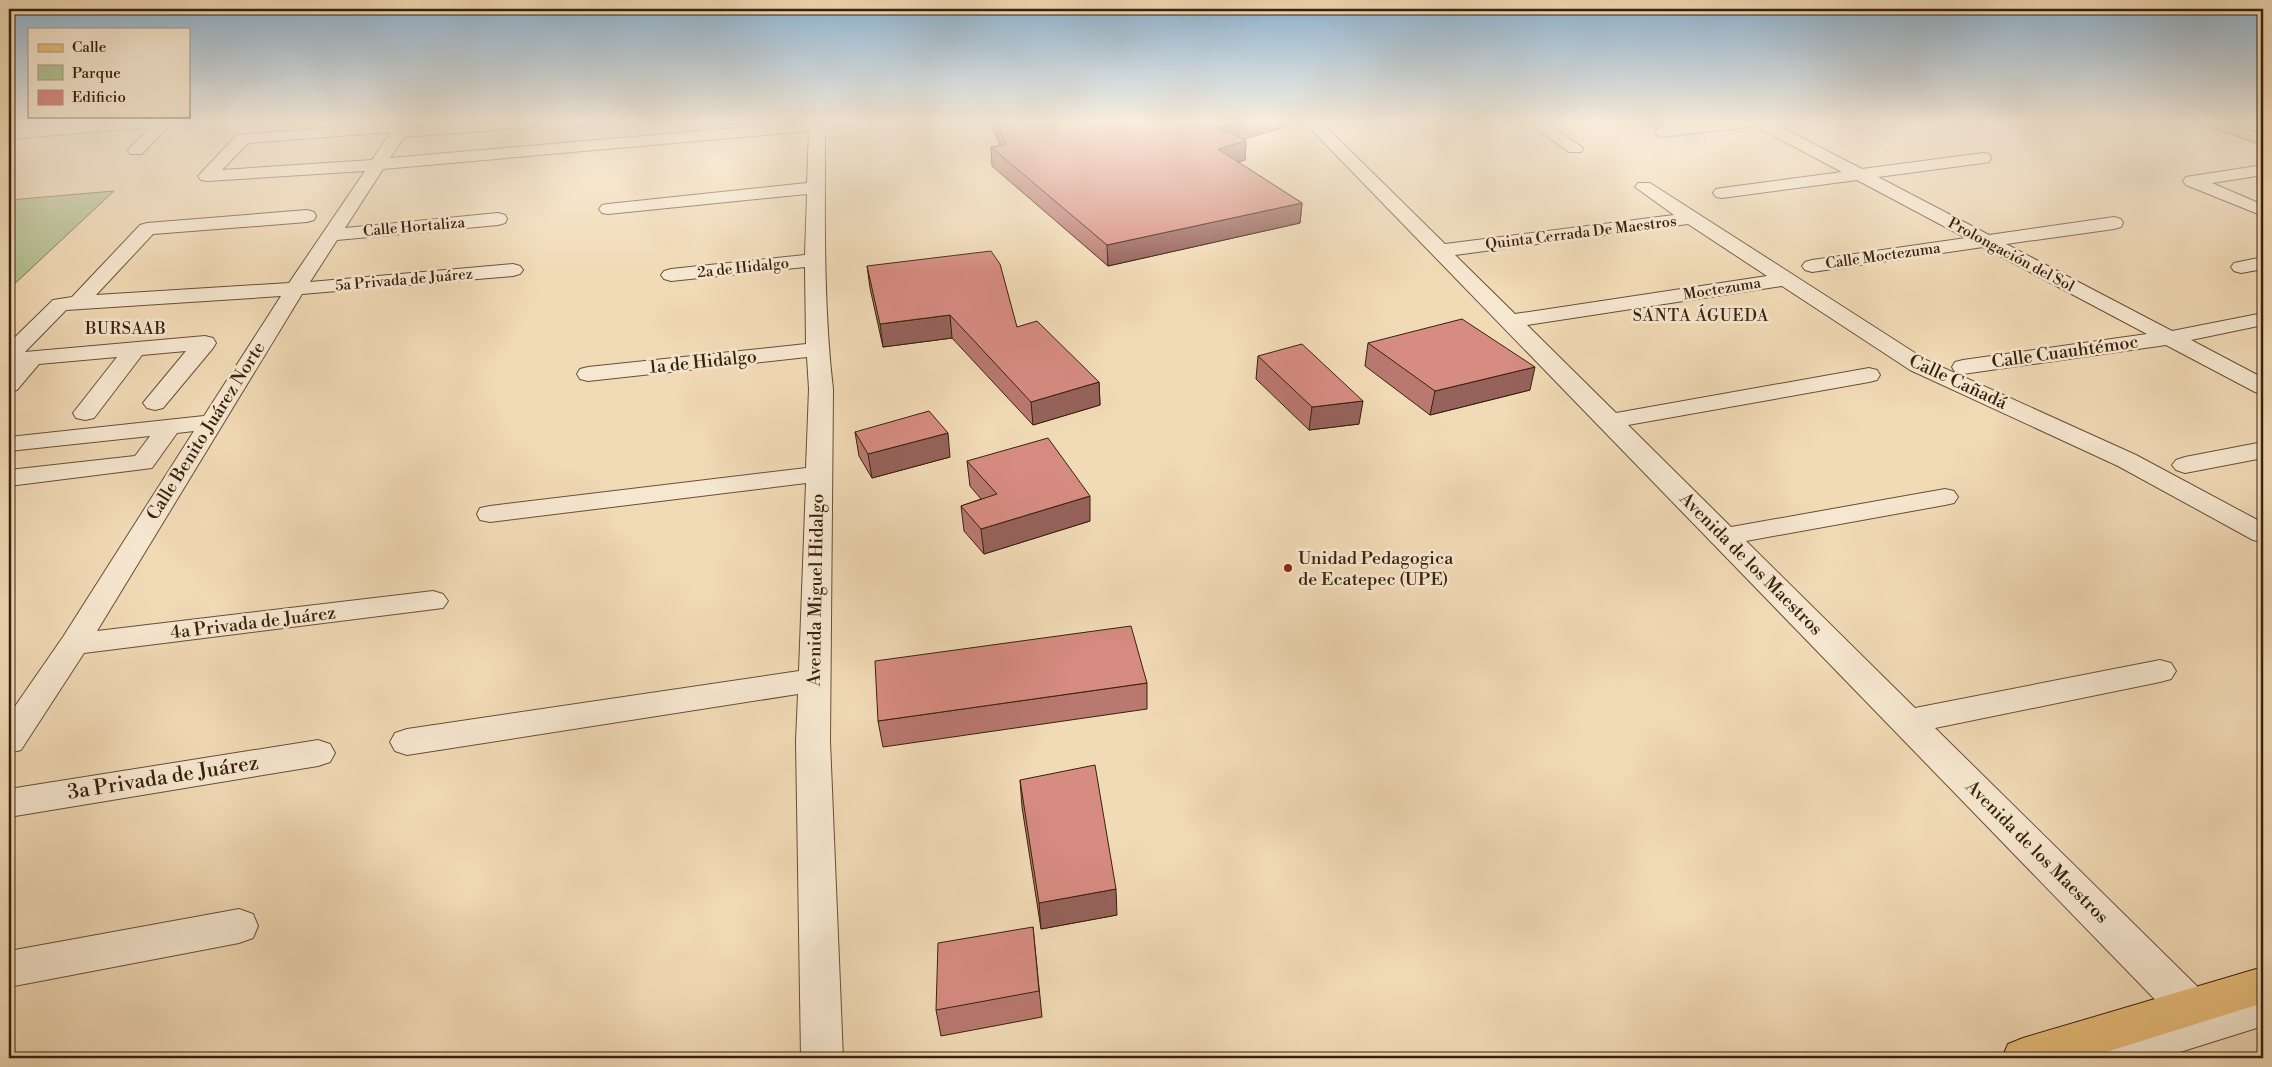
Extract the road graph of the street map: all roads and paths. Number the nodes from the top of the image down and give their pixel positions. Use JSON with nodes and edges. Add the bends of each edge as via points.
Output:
{"nodes":[{"id":1,"x":211,"y":172,"type":"edge"},
{"id":2,"x":267,"y":172,"type":"edge"},
{"id":3,"x":372,"y":172,"type":"edge"},
{"id":4,"x":815,"y":172,"type":"edge"},
{"id":5,"x":1365,"y":172,"type":"edge"},
{"id":6,"x":1854,"y":172,"type":"edge"},
{"id":7,"x":1883,"y":172,"type":"edge"},
{"id":8,"x":2251,"y":172,"type":"edge"},
{"id":9,"x":1860,"y":175,"type":"junction"},
{"id":10,"x":1644,"y":187,"type":"dead end"},
{"id":11,"x":815,"y":188,"type":"junction"},
{"id":12,"x":1722,"y":192,"type":"dead end"},
{"id":13,"x":2255,"y":203,"type":"edge"},
{"id":14,"x":608,"y":209,"type":"dead end"},
{"id":15,"x":2263,"y":212,"type":"edge"},
{"id":16,"x":307,"y":216,"type":"dead end"},
{"id":17,"x":1692,"y":218,"type":"junction"},
{"id":18,"x":498,"y":219,"type":"dead end"},
{"id":19,"x":2114,"y":223,"type":"dead end"},
{"id":20,"x":330,"y":235,"type":"junction"},
{"id":21,"x":1984,"y":241,"type":"junction"},
{"id":22,"x":1439,"y":251,"type":"junction"},
{"id":23,"x":814,"y":260,"type":"junction"},
{"id":24,"x":2263,"y":263,"type":"edge"},
{"id":25,"x":1812,"y":266,"type":"dead end"},
{"id":26,"x":2241,"y":266,"type":"dead end"},
{"id":27,"x":513,"y":270,"type":"dead end"},
{"id":28,"x":671,"y":275,"type":"dead end"},
{"id":29,"x":1785,"y":279,"type":"junction"},
{"id":30,"x":296,"y":288,"type":"junction"},
{"id":31,"x":78,"y":303,"type":"junction"},
{"id":32,"x":2263,"y":319,"type":"edge"},
{"id":33,"x":1510,"y":321,"type":"junction"},
{"id":34,"x":2168,"y":338,"type":"junction"},
{"id":35,"x":136,"y":348,"type":"junction"},
{"id":36,"x":817,"y":349,"type":"junction"},
{"id":37,"x":9,"y":355,"type":"edge"},
{"id":38,"x":32,"y":358,"type":"junction"},
{"id":39,"x":9,"y":360,"type":"edge"},
{"id":40,"x":1963,"y":367,"type":"dead end"},
{"id":41,"x":588,"y":374,"type":"dead end"},
{"id":42,"x":1869,"y":375,"type":"dead end"},
{"id":43,"x":9,"y":384,"type":"edge"},
{"id":44,"x":2263,"y":387,"type":"edge"},
{"id":45,"x":154,"y":403,"type":"dead end"},
{"id":46,"x":85,"y":413,"type":"dead end"},
{"id":47,"x":1610,"y":421,"type":"junction"},
{"id":48,"x":214,"y":422,"type":"junction"},
{"id":49,"x":169,"y":427,"type":"junction"},
{"id":50,"x":9,"y":444,"type":"edge"},
{"id":51,"x":2263,"y":450,"type":"edge"},
{"id":52,"x":2185,"y":466,"type":"dead end"},
{"id":53,"x":819,"y":474,"type":"junction"},
{"id":54,"x":9,"y":478,"type":"edge"},
{"id":55,"x":1945,"y":496,"type":"dead end"},
{"id":56,"x":490,"y":514,"type":"dead end"},
{"id":57,"x":2263,"y":534,"type":"edge"},
{"id":58,"x":1723,"y":537,"type":"junction"},
{"id":59,"x":433,"y":601,"type":"dead end"},
{"id":60,"x":74,"y":644,"type":"junction"},
{"id":61,"x":2160,"y":670,"type":"dead end"},
{"id":62,"x":814,"y":680,"type":"junction"},
{"id":63,"x":1908,"y":720,"type":"junction"},
{"id":64,"x":9,"y":740,"type":"edge"},
{"id":65,"x":407,"y":742,"type":"dead end"},
{"id":66,"x":318,"y":753,"type":"dead end"},
{"id":67,"x":9,"y":803,"type":"edge"},
{"id":68,"x":238,"y":926,"type":"dead end"},
{"id":69,"x":9,"y":969,"type":"edge"},
{"id":70,"x":2263,"y":985,"type":"edge"},
{"id":71,"x":2263,"y":1007,"type":"edge"},
{"id":72,"x":2191,"y":1008,"type":"junction"},
{"id":73,"x":822,"y":1058,"type":"edge"},
{"id":74,"x":2023,"y":1058,"type":"edge"},
{"id":75,"x":2098,"y":1058,"type":"edge"}],
"edges":[{"from":1,"to":2,"type":"street","via":[[207,176]]},
{"from":3,"to":20,"type":"street","name":"Calle Benito Juárez Norte"},
{"from":4,"to":11,"type":"street","name":"Avenida Miguel Hidalgo"},
{"from":5,"to":22,"type":"street","name":"Avenida de los Maestros"},
{"from":6,"to":9,"type":"street","name":"Prolongación del Sol"},
{"from":7,"to":9,"type":"street"},
{"from":8,"to":13,"type":"street","via":[[2192,181]]},
{"from":9,"to":12,"type":"street"},
{"from":9,"to":21,"type":"street","name":"Prolongación del Sol"},
{"from":10,"to":17,"type":"street","name":"Calle Cañadá"},
{"from":11,"to":14,"type":"street"},
{"from":11,"to":23,"type":"street","name":"Avenida Miguel Hidalgo"},
{"from":13,"to":15,"type":"street"},
{"from":16,"to":31,"type":"street","via":[[147,229]]},
{"from":17,"to":22,"type":"street","name":"Quinta Cerrada De Maestros"},
{"from":17,"to":29,"type":"street","name":"Calle Cañadá"},
{"from":18,"to":20,"type":"street","name":"Calle Hortaliza"},
{"from":19,"to":21,"type":"street","name":"Calle Moctezuma"},
{"from":20,"to":30,"type":"street","name":"Calle Benito Juárez Norte"},
{"from":21,"to":25,"type":"street","name":"Calle Moctezuma"},
{"from":21,"to":34,"type":"street","name":"Prolongación del Sol"},
{"from":22,"to":33,"type":"street","name":"Avenida de los Maestros"},
{"from":23,"to":28,"type":"street","name":"2a de Hidalgo"},
{"from":23,"to":36,"type":"street","name":"Avenida Miguel Hidalgo"},
{"from":24,"to":26,"type":"street"},
{"from":27,"to":30,"type":"street","name":"5a Privada de Juárez"},
{"from":29,"to":33,"type":"street","name":"Moctezuma"},
{"from":29,"to":57,"type":"street","name":"Calle Cañadá","via":[[1944,379],[2044,421],[2147,470]]},
{"from":30,"to":31,"type":"street","name":"5a Privada de Juárez"},
{"from":30,"to":48,"type":"street","name":"Calle Benito Juárez Norte"},
{"from":31,"to":37,"type":"street","name":"5a Privada de Juárez","via":[[60,304]]},
{"from":32,"to":34,"type":"street","name":"Calle Cuauhtémoc"},
{"from":33,"to":47,"type":"street","name":"Avenida de los Maestros"},
{"from":34,"to":40,"type":"street","name":"Calle Cuauhtémoc"},
{"from":34,"to":44,"type":"street","name":"Prolongación del Sol"},
{"from":35,"to":38,"type":"street"},
{"from":35,"to":45,"type":"street","via":[[205,343]]},
{"from":35,"to":46,"type":"street"},
{"from":36,"to":41,"type":"street","name":"1a de Hidalgo"},
{"from":36,"to":53,"type":"street","name":"Avenida Miguel Hidalgo","via":[[821,389]]},
{"from":38,"to":39,"type":"street"},
{"from":38,"to":43,"type":"street"},
{"from":42,"to":47,"type":"street"},
{"from":47,"to":58,"type":"street","name":"Avenida de los Maestros"},
{"from":48,"to":49,"type":"street"},
{"from":48,"to":60,"type":"street","name":"Calle Benito Juárez Norte"},
{"from":49,"to":50,"type":"street"},
{"from":49,"to":54,"type":"street","via":[[143,463]]},
{"from":51,"to":52,"type":"street"},
{"from":53,"to":56,"type":"street"},
{"from":53,"to":62,"type":"street","name":"Avenida Miguel Hidalgo"},
{"from":55,"to":58,"type":"street"},
{"from":58,"to":63,"type":"street","name":"Avenida de los Maestros"},
{"from":59,"to":60,"type":"street","name":"4a Privada de Juárez"},
{"from":60,"to":64,"type":"street","name":"Calle Benito Juárez Norte"},
{"from":61,"to":63,"type":"street"},
{"from":62,"to":65,"type":"street"},
{"from":62,"to":73,"type":"street","name":"Avenida Miguel Hidalgo"},
{"from":63,"to":72,"type":"street","name":"Avenida de los Maestros"},
{"from":66,"to":67,"type":"street","name":"3a Privada de Juárez"},
{"from":68,"to":69,"type":"street"},
{"from":70,"to":72,"type":"main road"},
{"from":71,"to":75,"type":"street"},
{"from":72,"to":74,"type":"main road"}]}
